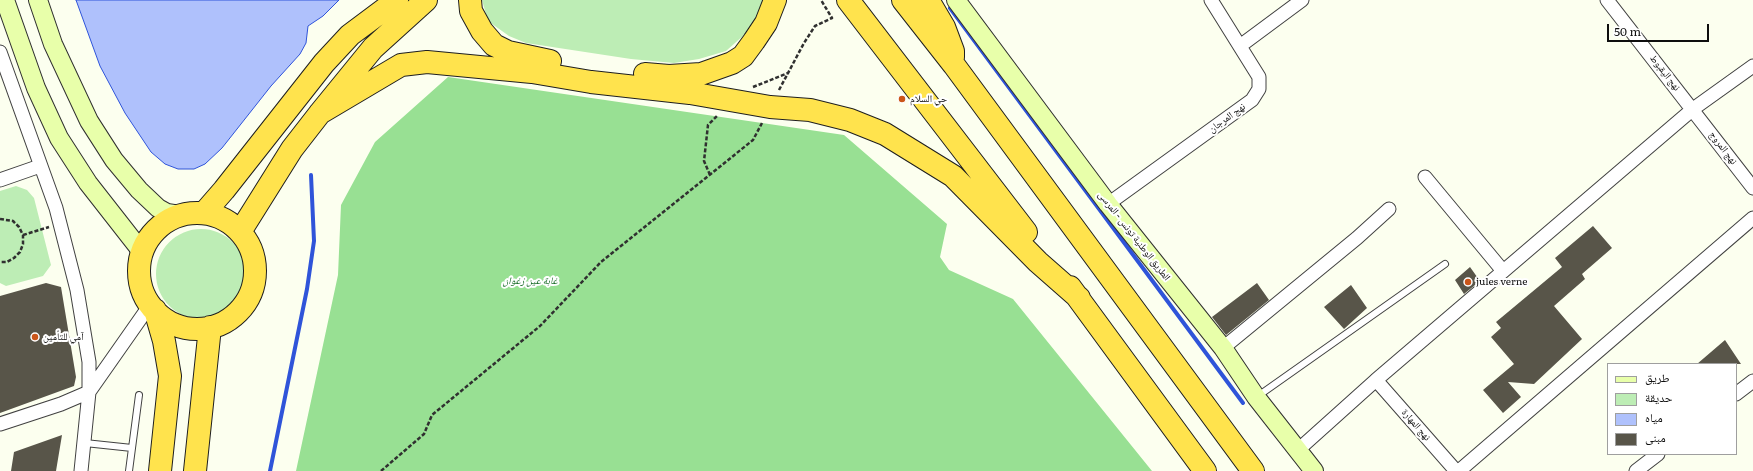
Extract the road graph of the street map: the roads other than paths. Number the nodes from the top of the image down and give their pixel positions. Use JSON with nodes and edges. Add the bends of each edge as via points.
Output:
{"nodes":[{"id":1,"x":5,"y":0,"type":"edge"},
{"id":2,"x":38,"y":0,"type":"edge"},
{"id":3,"x":379,"y":0,"type":"edge"},
{"id":4,"x":397,"y":0,"type":"edge"},
{"id":5,"x":426,"y":0,"type":"edge"},
{"id":6,"x":470,"y":0,"type":"edge"},
{"id":7,"x":775,"y":0,"type":"edge"},
{"id":8,"x":848,"y":0,"type":"edge"},
{"id":9,"x":902,"y":0,"type":"edge"},
{"id":10,"x":928,"y":0,"type":"edge"},
{"id":11,"x":956,"y":0,"type":"edge"},
{"id":12,"x":1211,"y":0,"type":"edge"},
{"id":13,"x":1302,"y":0,"type":"edge"},
{"id":14,"x":1607,"y":0,"type":"edge"},
{"id":15,"x":350,"y":35,"type":"junction"},
{"id":16,"x":1240,"y":46,"type":"junction"},
{"id":17,"x":0,"y":52,"type":"edge"},
{"id":18,"x":954,"y":64,"type":"junction"},
{"id":19,"x":1753,"y":66,"type":"edge"},
{"id":20,"x":1693,"y":109,"type":"junction"},
{"id":21,"x":320,"y":113,"type":"junction"},
{"id":22,"x":40,"y":166,"type":"junction"},
{"id":23,"x":1425,"y":177,"type":"dead end"},
{"id":24,"x":0,"y":180,"type":"edge"},
{"id":25,"x":1753,"y":188,"type":"edge"},
{"id":26,"x":1108,"y":204,"type":"junction"},
{"id":27,"x":1390,"y":209,"type":"dead end"},
{"id":28,"x":204,"y":213,"type":"junction"},
{"id":29,"x":180,"y":215,"type":"junction"},
{"id":30,"x":1753,"y":218,"type":"edge"},
{"id":31,"x":240,"y":232,"type":"junction"},
{"id":32,"x":142,"y":252,"type":"junction"},
{"id":33,"x":1445,"y":264,"type":"dead end"},
{"id":34,"x":1503,"y":271,"type":"junction"},
{"id":35,"x":1079,"y":298,"type":"junction"},
{"id":36,"x":153,"y":308,"type":"junction"},
{"id":37,"x":210,"y":327,"type":"junction"},
{"id":38,"x":1223,"y":348,"type":"junction"},
{"id":39,"x":1376,"y":380,"type":"junction"},
{"id":40,"x":1753,"y":381,"type":"edge"},
{"id":41,"x":89,"y":392,"type":"junction"},
{"id":42,"x":1737,"y":393,"type":"edge"},
{"id":43,"x":139,"y":395,"type":"dead end"},
{"id":44,"x":1256,"y":397,"type":"junction"},
{"id":45,"x":0,"y":424,"type":"edge"},
{"id":46,"x":85,"y":443,"type":"junction"},
{"id":47,"x":132,"y":448,"type":"junction"},
{"id":48,"x":1298,"y":450,"type":"junction"},
{"id":49,"x":1657,"y":455,"type":"edge"},
{"id":50,"x":81,"y":471,"type":"edge"},
{"id":51,"x":129,"y":471,"type":"edge"},
{"id":52,"x":160,"y":471,"type":"edge"},
{"id":53,"x":195,"y":471,"type":"edge"},
{"id":54,"x":1205,"y":471,"type":"edge"},
{"id":55,"x":1253,"y":471,"type":"edge"},
{"id":56,"x":1314,"y":471,"type":"edge"},
{"id":57,"x":1456,"y":471,"type":"edge"},
{"id":58,"x":1459,"y":471,"type":"edge"},
{"id":59,"x":1636,"y":471,"type":"edge"}],
"edges":[{"from":1,"to":32,"type":"street","via":[[36,88],[59,138],[88,182]]},
{"from":2,"to":29,"type":"street","via":[[53,44],[88,121],[114,160],[139,190],[158,208],[167,213]]},
{"from":3,"to":15,"type":"highway"},
{"from":4,"to":15,"type":"highway"},
{"from":5,"to":21,"type":"highway","via":[[372,48]]},
{"from":6,"to":7,"type":"highway","via":[[471,10],[482,31],[494,44],[508,52],[584,67],[669,76],[701,74],[743,56],[766,23]]},
{"from":8,"to":35,"type":"highway"},
{"from":9,"to":18,"type":"highway"},
{"from":10,"to":18,"type":"highway","via":[[944,27],[953,51]]},
{"from":11,"to":26,"type":"street","name":"الطريق الوطنية تونس - المرسى"},
{"from":12,"to":16,"type":"street","name":"نهج المرجان"},
{"from":13,"to":16,"type":"street"},
{"from":14,"to":20,"type":"street","name":"نهج اليقبوط"},
{"from":15,"to":28,"type":"highway","via":[[324,63]]},
{"from":16,"to":26,"type":"street","name":"نهج المرجان","via":[[1259,77],[1259,88],[1252,100]]},
{"from":17,"to":22,"type":"street"},
{"from":18,"to":55,"type":"highway"},
{"from":19,"to":20,"type":"street"},
{"from":20,"to":25,"type":"street","name":"نهج المروج"},
{"from":20,"to":34,"type":"street"},
{"from":21,"to":31,"type":"highway","via":[[292,149]]},
{"from":21,"to":35,"type":"highway","via":[[401,65],[427,62],[532,72],[591,82],[690,93],[770,107],[817,112],[850,120],[892,138],[953,176],[1038,262]]},
{"from":22,"to":24,"type":"street"},
{"from":22,"to":41,"type":"street","via":[[60,224],[77,290],[89,362]]},
{"from":23,"to":34,"type":"street"},
{"from":26,"to":38,"type":"street","name":"الطريق الوطنية تونس - المرسى"},
{"from":27,"to":38,"type":"street"},
{"from":28,"to":29,"type":"highway"},
{"from":28,"to":31,"type":"highway","via":[[218,216]]},
{"from":29,"to":32,"type":"highway","via":[[156,229]]},
{"from":30,"to":58,"type":"street"},
{"from":31,"to":37,"type":"highway","via":[[253,256],[255,269],[252,288],[243,306],[233,316]]},
{"from":32,"to":36,"type":"highway","via":[[139,274],[145,296]]},
{"from":33,"to":44,"type":"lane"},
{"from":34,"to":39,"type":"street"},
{"from":35,"to":54,"type":"highway"},
{"from":36,"to":37,"type":"highway","via":[[166,320],[180,326],[195,329]]},
{"from":36,"to":41,"type":"street"},
{"from":36,"to":52,"type":"highway","via":[[164,341],[170,376]]},
{"from":37,"to":53,"type":"highway"},
{"from":38,"to":44,"type":"street","name":"الطريق الوطنية تونس - المرسى"},
{"from":39,"to":48,"type":"street"},
{"from":39,"to":57,"type":"street","name":"نهج المهارة"},
{"from":40,"to":42,"type":"street"},
{"from":41,"to":45,"type":"street","via":[[62,404]]},
{"from":41,"to":46,"type":"street"},
{"from":43,"to":47,"type":"lane"},
{"from":44,"to":48,"type":"street","name":"الطريق الوطنية تونس - المرسى"},
{"from":46,"to":47,"type":"lane"},
{"from":46,"to":50,"type":"street"},
{"from":47,"to":51,"type":"lane"},
{"from":48,"to":56,"type":"street","name":"الطريق الوطنية تونس - المرسى"},
{"from":49,"to":59,"type":"street"}]}
